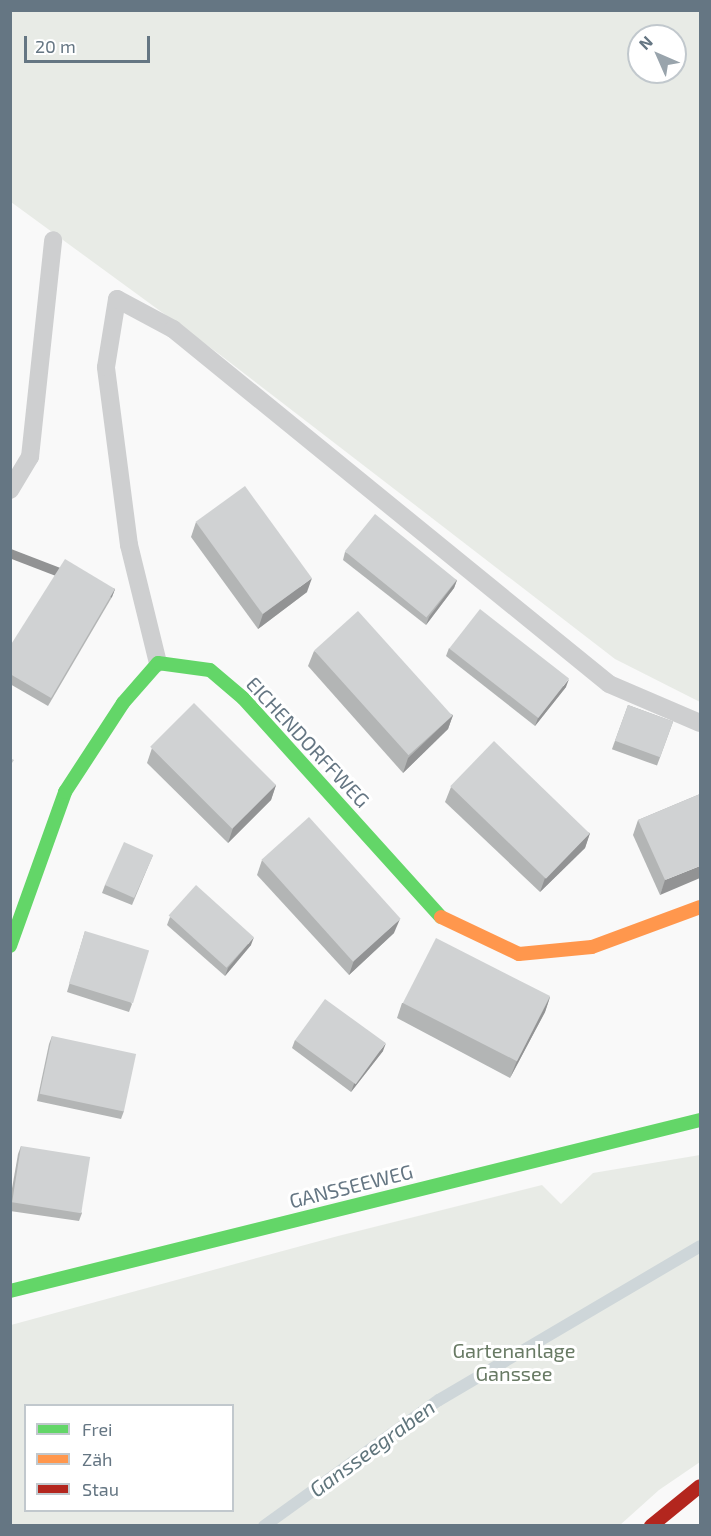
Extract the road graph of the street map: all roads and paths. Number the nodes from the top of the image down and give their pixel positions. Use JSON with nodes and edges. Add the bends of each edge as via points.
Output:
{"nodes":[{"id":1,"x":53,"y":240,"type":"dead end"},
{"id":2,"x":10,"y":489,"type":"edge"},
{"id":3,"x":158,"y":663,"type":"junction"},
{"id":4,"x":700,"y":723,"type":"edge"},
{"id":5,"x":700,"y":907,"type":"edge"},
{"id":6,"x":10,"y":946,"type":"edge"},
{"id":7,"x":700,"y":1120,"type":"edge"},
{"id":8,"x":10,"y":1291,"type":"edge"},
{"id":9,"x":700,"y":1486,"type":"edge"},
{"id":10,"x":651,"y":1526,"type":"edge"}],
"edges":[{"from":1,"to":2,"type":"lane","via":[[30,457]]},
{"from":3,"to":4,"type":"lane","via":[[129,545],[106,367],[117,299],[173,329],[609,684]]},
{"from":3,"to":5,"type":"street","name":"EICHENDORFFWEG","via":[[210,670],[260,716],[436,914],[519,954],[592,947]]},
{"from":3,"to":6,"type":"street","via":[[123,703],[65,792]]},
{"from":7,"to":8,"type":"street","name":"GANSSEEWEG"},
{"from":9,"to":10,"type":"street"}]}
